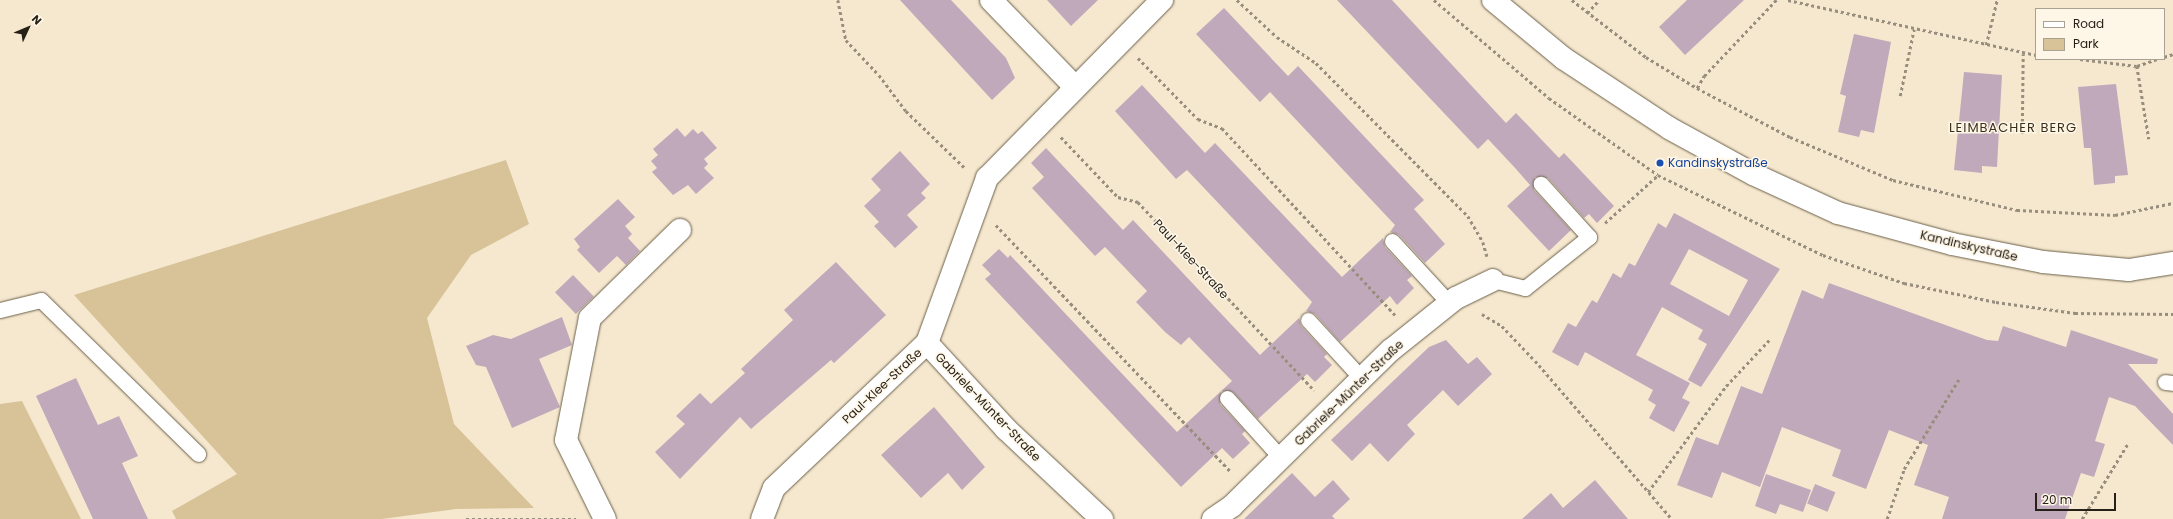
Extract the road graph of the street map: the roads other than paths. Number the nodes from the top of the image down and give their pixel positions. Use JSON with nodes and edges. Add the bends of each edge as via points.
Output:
{"nodes":[{"id":1,"x":991,"y":0,"type":"edge"},
{"id":2,"x":1162,"y":0,"type":"edge"},
{"id":3,"x":1493,"y":0,"type":"edge"},
{"id":4,"x":1075,"y":87,"type":"junction"},
{"id":5,"x":1541,"y":184,"type":"dead end"},
{"id":6,"x":680,"y":230,"type":"dead end"},
{"id":7,"x":1392,"y":240,"type":"dead end"},
{"id":8,"x":2173,"y":262,"type":"edge"},
{"id":9,"x":1493,"y":280,"type":"joint"},
{"id":10,"x":1449,"y":303,"type":"junction"},
{"id":11,"x":0,"y":310,"type":"edge"},
{"id":12,"x":1308,"y":320,"type":"dead end"},
{"id":13,"x":927,"y":343,"type":"junction"},
{"id":14,"x":1362,"y":379,"type":"junction"},
{"id":15,"x":1227,"y":398,"type":"dead end"},
{"id":16,"x":198,"y":454,"type":"dead end"},
{"id":17,"x":1281,"y":458,"type":"junction"},
{"id":18,"x":605,"y":519,"type":"edge"},
{"id":19,"x":762,"y":519,"type":"edge"},
{"id":20,"x":1102,"y":519,"type":"edge"},
{"id":21,"x":1213,"y":519,"type":"edge"}],
"edges":[{"from":1,"to":4,"type":"street"},
{"from":2,"to":4,"type":"street","name":"Paul-Klee-Straße"},
{"from":3,"to":8,"type":"street","name":"Kandinskystraße","via":[[1563,58],[1669,128],[1753,174],[1838,213],[1952,244],[2043,262],[2129,270]]},
{"from":4,"to":13,"type":"street","name":"Paul-Klee-Straße","via":[[987,178]]},
{"from":5,"to":9,"type":"lane","via":[[1588,237],[1525,288]]},
{"from":6,"to":18,"type":"street","via":[[590,318],[566,440]]},
{"from":7,"to":10,"type":"lane"},
{"from":9,"to":10,"type":"street","name":"Gabriele-Münter-Straße"},
{"from":10,"to":14,"type":"street","name":"Gabriele-Münter-Straße"},
{"from":11,"to":16,"type":"lane","via":[[41,300]]},
{"from":12,"to":14,"type":"lane"},
{"from":13,"to":19,"type":"street","name":"Paul-Klee-Straße","via":[[774,488]]},
{"from":13,"to":20,"type":"street","name":"Gabriele-Münter-Straße","via":[[1006,429]]},
{"from":14,"to":17,"type":"street","name":"Gabriele-Münter-Straße"},
{"from":15,"to":17,"type":"lane"},
{"from":17,"to":21,"type":"street","name":"Gabriele-Münter-Straße","via":[[1248,491]]}]}
